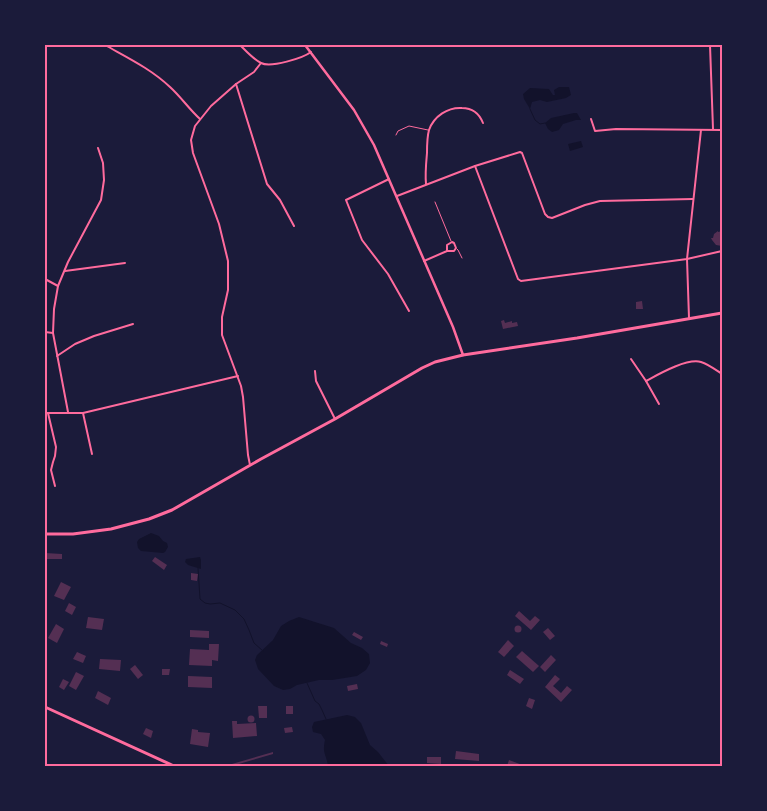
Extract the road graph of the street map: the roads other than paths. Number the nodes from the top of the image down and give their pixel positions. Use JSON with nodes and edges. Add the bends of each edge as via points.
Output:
{"nodes":[{"id":1,"x":105,"y":45,"type":"edge"},
{"id":2,"x":240,"y":45,"type":"edge"},
{"id":3,"x":305,"y":45,"type":"edge"},
{"id":4,"x":710,"y":45,"type":"edge"},
{"id":5,"x":311,"y":52,"type":"junction"},
{"id":6,"x":261,"y":63,"type":"junction"},
{"id":7,"x":236,"y":84,"type":"junction"},
{"id":8,"x":200,"y":119,"type":"junction"},
{"id":9,"x":591,"y":119,"type":"dead end"},
{"id":10,"x":483,"y":123,"type":"dead end"},
{"id":11,"x":713,"y":129,"type":"junction"},
{"id":12,"x":429,"y":130,"type":"junction"},
{"id":13,"x":701,"y":130,"type":"junction"},
{"id":14,"x":722,"y":130,"type":"edge"},
{"id":15,"x":396,"y":135,"type":"dead end"},
{"id":16,"x":98,"y":148,"type":"dead end"},
{"id":17,"x":475,"y":166,"type":"junction"},
{"id":18,"x":389,"y":179,"type":"junction"},
{"id":19,"x":426,"y":184,"type":"junction"},
{"id":20,"x":396,"y":196,"type":"junction"},
{"id":21,"x":693,"y":199,"type":"junction"},
{"id":22,"x":435,"y":202,"type":"dead end"},
{"id":23,"x":294,"y":226,"type":"dead end"},
{"id":24,"x":452,"y":242,"type":"junction"},
{"id":25,"x":456,"y":248,"type":"junction"},
{"id":26,"x":447,"y":251,"type":"junction"},
{"id":27,"x":722,"y":251,"type":"edge"},
{"id":28,"x":462,"y":258,"type":"dead end"},
{"id":29,"x":686,"y":258,"type":"junction"},
{"id":30,"x":424,"y":261,"type":"junction"},
{"id":31,"x":124,"y":263,"type":"dead end"},
{"id":32,"x":65,"y":271,"type":"junction"},
{"id":33,"x":45,"y":279,"type":"edge"},
{"id":34,"x":58,"y":286,"type":"junction"},
{"id":35,"x":409,"y":311,"type":"dead end"},
{"id":36,"x":722,"y":313,"type":"edge"},
{"id":37,"x":689,"y":318,"type":"junction"},
{"id":38,"x":133,"y":324,"type":"dead end"},
{"id":39,"x":45,"y":332,"type":"edge"},
{"id":40,"x":53,"y":333,"type":"junction"},
{"id":41,"x":463,"y":355,"type":"junction"},
{"id":42,"x":56,"y":356,"type":"junction"},
{"id":43,"x":631,"y":359,"type":"dead end"},
{"id":44,"x":315,"y":371,"type":"dead end"},
{"id":45,"x":722,"y":374,"type":"edge"},
{"id":46,"x":238,"y":376,"type":"junction"},
{"id":47,"x":646,"y":381,"type":"junction"},
{"id":48,"x":659,"y":404,"type":"dead end"},
{"id":49,"x":68,"y":412,"type":"junction"},
{"id":50,"x":47,"y":413,"type":"edge"},
{"id":51,"x":83,"y":414,"type":"junction"},
{"id":52,"x":336,"y":419,"type":"junction"},
{"id":53,"x":92,"y":454,"type":"dead end"},
{"id":54,"x":250,"y":466,"type":"junction"},
{"id":55,"x":54,"y":486,"type":"dead end"},
{"id":56,"x":45,"y":534,"type":"edge"},
{"id":57,"x":45,"y":707,"type":"edge"},
{"id":58,"x":174,"y":766,"type":"edge"}],
"edges":[{"from":1,"to":8,"type":"street","via":[[158,76]]},
{"from":2,"to":6,"type":"street"},
{"from":3,"to":5,"type":"street"},
{"from":4,"to":11,"type":"street"},
{"from":5,"to":6,"type":"street","via":[[280,63]]},
{"from":5,"to":18,"type":"street","via":[[354,110]]},
{"from":6,"to":7,"type":"street"},
{"from":7,"to":8,"type":"street"},
{"from":7,"to":23,"type":"street","via":[[267,184]]},
{"from":8,"to":46,"type":"street","via":[[193,131],[192,148],[219,224],[228,261],[228,290],[222,326],[224,342]]},
{"from":9,"to":13,"type":"street","via":[[595,132],[616,129]]},
{"from":10,"to":12,"type":"street","via":[[476,112],[456,108],[442,112]]},
{"from":11,"to":13,"type":"street"},
{"from":11,"to":14,"type":"street"},
{"from":12,"to":15,"type":"lane","via":[[409,126]]},
{"from":12,"to":19,"type":"street"},
{"from":13,"to":21,"type":"street"},
{"from":16,"to":32,"type":"street","via":[[104,180],[101,200]]},
{"from":17,"to":19,"type":"street"},
{"from":17,"to":21,"type":"street","via":[[522,153],[545,214],[552,218],[600,201]]},
{"from":17,"to":29,"type":"street","via":[[520,281]]},
{"from":18,"to":20,"type":"street"},
{"from":18,"to":35,"type":"street","via":[[346,200],[362,240],[388,274]]},
{"from":19,"to":20,"type":"street"},
{"from":20,"to":30,"type":"street"},
{"from":21,"to":29,"type":"street"},
{"from":22,"to":24,"type":"lane"},
{"from":24,"to":25,"type":"street"},
{"from":24,"to":26,"type":"street"},
{"from":25,"to":26,"type":"street"},
{"from":25,"to":28,"type":"lane"},
{"from":26,"to":30,"type":"street"},
{"from":27,"to":29,"type":"street"},
{"from":29,"to":37,"type":"street"},
{"from":30,"to":41,"type":"street"},
{"from":31,"to":32,"type":"street"},
{"from":32,"to":34,"type":"street"},
{"from":33,"to":34,"type":"street"},
{"from":34,"to":40,"type":"street"},
{"from":36,"to":37,"type":"main road"},
{"from":37,"to":41,"type":"main road"},
{"from":38,"to":42,"type":"street","via":[[94,336]]},
{"from":39,"to":40,"type":"street"},
{"from":40,"to":42,"type":"street"},
{"from":41,"to":52,"type":"main road","via":[[422,368]]},
{"from":42,"to":49,"type":"street"},
{"from":43,"to":47,"type":"street"},
{"from":44,"to":52,"type":"street","via":[[316,381]]},
{"from":45,"to":47,"type":"street","via":[[702,362],[694,362],[670,368]]},
{"from":46,"to":51,"type":"street"},
{"from":46,"to":54,"type":"street"},
{"from":47,"to":48,"type":"street"},
{"from":49,"to":50,"type":"street"},
{"from":49,"to":51,"type":"street"},
{"from":50,"to":55,"type":"street","via":[[56,447],[51,470]]},
{"from":51,"to":53,"type":"street"},
{"from":52,"to":54,"type":"main road"},
{"from":54,"to":56,"type":"main road","via":[[172,510],[149,519],[90,532]]},
{"from":57,"to":58,"type":"main road"}]}
